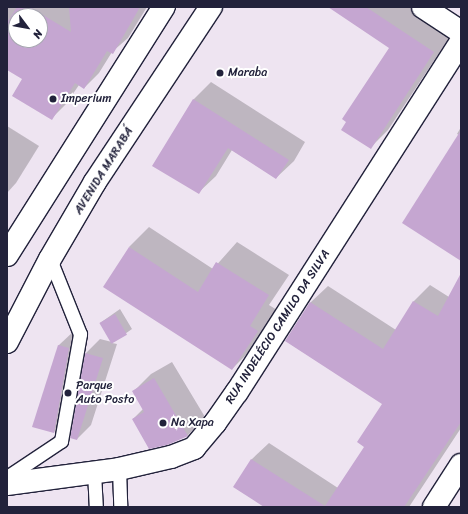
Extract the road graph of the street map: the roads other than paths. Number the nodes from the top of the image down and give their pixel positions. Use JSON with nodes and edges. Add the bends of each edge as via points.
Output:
{"nodes":[{"id":1,"x":164,"y":7,"type":"edge"},
{"id":2,"x":210,"y":7,"type":"edge"},
{"id":3,"x":423,"y":7,"type":"edge"},
{"id":4,"x":461,"y":32,"type":"edge"},
{"id":5,"x":461,"y":42,"type":"edge"},
{"id":6,"x":7,"y":255,"type":"edge"},
{"id":7,"x":50,"y":259,"type":"junction"},
{"id":8,"x":7,"y":342,"type":"edge"},
{"id":9,"x":461,"y":465,"type":"edge"},
{"id":10,"x":119,"y":469,"type":"junction"},
{"id":11,"x":94,"y":472,"type":"junction"},
{"id":12,"x":7,"y":477,"type":"edge"},
{"id":13,"x":7,"y":484,"type":"edge"},
{"id":14,"x":96,"y":507,"type":"edge"},
{"id":15,"x":120,"y":507,"type":"edge"},
{"id":16,"x":434,"y":507,"type":"edge"}],
"edges":[{"from":1,"to":6,"type":"street"},
{"from":2,"to":7,"type":"street","name":"AVENIDA MARABÁ","via":[[95,182]]},
{"from":3,"to":4,"type":"street"},
{"from":5,"to":10,"type":"street","name":"RUA INDELÉCIO CAMILO DA SILVA","via":[[242,385],[215,423],[194,448],[170,457]]},
{"from":7,"to":8,"type":"street","name":"AVENIDA MARABÁ"},
{"from":7,"to":12,"type":"lane","via":[[80,334],[61,441]]},
{"from":9,"to":16,"type":"street"},
{"from":10,"to":11,"type":"street","name":"RUA INDELÉCIO CAMILO DA SILVA"},
{"from":10,"to":15,"type":"lane"},
{"from":11,"to":13,"type":"street","name":"RUA INDELÉCIO CAMILO DA SILVA"},
{"from":11,"to":14,"type":"lane"}]}
